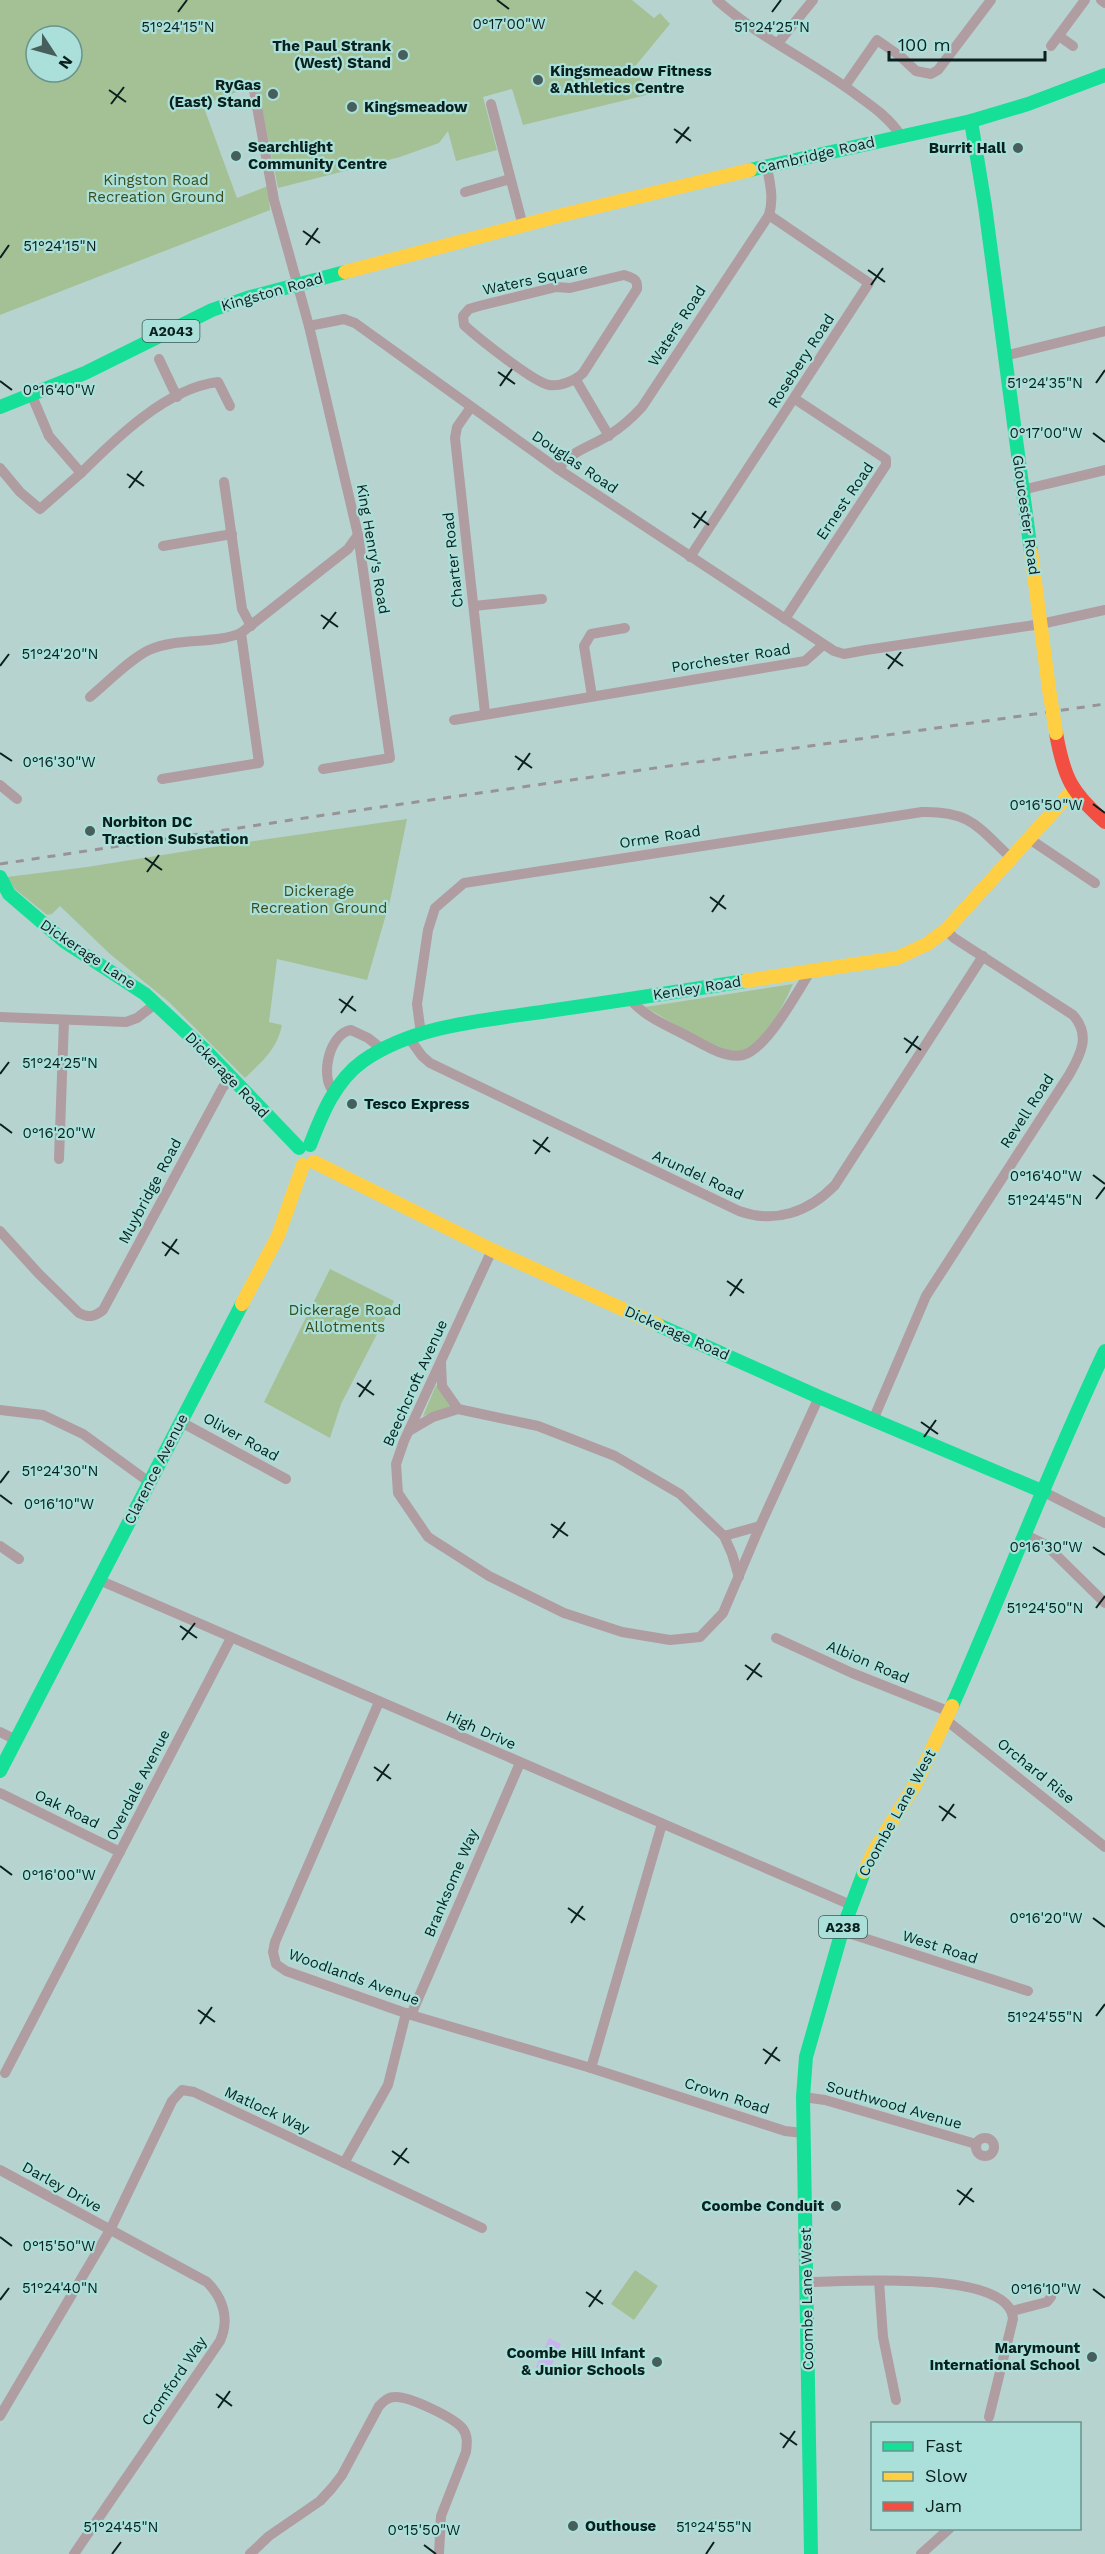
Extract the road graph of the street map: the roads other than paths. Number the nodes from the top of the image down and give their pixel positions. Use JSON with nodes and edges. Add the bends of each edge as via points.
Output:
{"nodes":[{"id":1,"x":717,"y":0,"type":"edge"},
{"id":2,"x":813,"y":0,"type":"edge"},
{"id":3,"x":991,"y":0,"type":"edge"},
{"id":4,"x":1085,"y":0,"type":"edge"},
{"id":5,"x":1101,"y":0,"type":"edge"},
{"id":6,"x":1105,"y":3,"type":"edge"},
{"id":7,"x":1059,"y":36,"type":"junction"},
{"id":8,"x":778,"y":43,"type":"junction"},
{"id":9,"x":1051,"y":46,"type":"dead end"},
{"id":10,"x":1073,"y":46,"type":"dead end"},
{"id":11,"x":1105,"y":75,"type":"edge"},
{"id":12,"x":253,"y":85,"type":"dead end"},
{"id":13,"x":845,"y":86,"type":"junction"},
{"id":14,"x":491,"y":104,"type":"dead end"},
{"id":15,"x":971,"y":121,"type":"junction"},
{"id":16,"x":902,"y":136,"type":"junction"},
{"id":17,"x":767,"y":167,"type":"junction"},
{"id":18,"x":510,"y":179,"type":"junction"},
{"id":19,"x":465,"y":192,"type":"dead end"},
{"id":20,"x":769,"y":215,"type":"junction"},
{"id":21,"x":523,"y":225,"type":"junction"},
{"id":22,"x":298,"y":284,"type":"junction"},
{"id":23,"x":309,"y":326,"type":"junction"},
{"id":24,"x":1105,"y":331,"type":"edge"},
{"id":25,"x":1004,"y":356,"type":"junction"},
{"id":26,"x":159,"y":360,"type":"dead end"},
{"id":27,"x":576,"y":380,"type":"junction"},
{"id":28,"x":32,"y":396,"type":"junction"},
{"id":29,"x":177,"y":397,"type":"junction"},
{"id":30,"x":795,"y":399,"type":"junction"},
{"id":31,"x":230,"y":406,"type":"dead end"},
{"id":32,"x":0,"y":407,"type":"edge"},
{"id":33,"x":471,"y":407,"type":"junction"},
{"id":34,"x":609,"y":436,"type":"junction"},
{"id":35,"x":0,"y":468,"type":"edge"},
{"id":36,"x":558,"y":469,"type":"junction"},
{"id":37,"x":1105,"y":471,"type":"edge"},
{"id":38,"x":81,"y":473,"type":"junction"},
{"id":39,"x":224,"y":482,"type":"dead end"},
{"id":40,"x":1022,"y":490,"type":"junction"},
{"id":41,"x":232,"y":534,"type":"junction"},
{"id":42,"x":358,"y":535,"type":"junction"},
{"id":43,"x":163,"y":546,"type":"dead end"},
{"id":44,"x":690,"y":557,"type":"junction"},
{"id":45,"x":542,"y":599,"type":"dead end"},
{"id":46,"x":474,"y":606,"type":"junction"},
{"id":47,"x":1105,"y":610,"type":"edge"},
{"id":48,"x":785,"y":619,"type":"junction"},
{"id":49,"x":1041,"y":624,"type":"junction"},
{"id":50,"x":251,"y":626,"type":"junction"},
{"id":51,"x":625,"y":628,"type":"dead end"},
{"id":52,"x":241,"y":633,"type":"junction"},
{"id":53,"x":824,"y":645,"type":"junction"},
{"id":54,"x":592,"y":696,"type":"junction"},
{"id":55,"x":90,"y":698,"type":"dead end"},
{"id":56,"x":485,"y":713,"type":"junction"},
{"id":57,"x":454,"y":720,"type":"dead end"},
{"id":58,"x":323,"y":769,"type":"dead end"},
{"id":59,"x":162,"y":779,"type":"dead end"},
{"id":60,"x":0,"y":785,"type":"edge"},
{"id":61,"x":1072,"y":791,"type":"junction"},
{"id":62,"x":17,"y":800,"type":"dead end"},
{"id":63,"x":1105,"y":822,"type":"edge"},
{"id":64,"x":1028,"y":838,"type":"junction"},
{"id":65,"x":1010,"y":857,"type":"junction"},
{"id":66,"x":2,"y":882,"type":"edge"},
{"id":67,"x":1095,"y":883,"type":"dead end"},
{"id":68,"x":946,"y":930,"type":"junction"},
{"id":69,"x":983,"y":956,"type":"junction"},
{"id":70,"x":811,"y":970,"type":"junction"},
{"id":71,"x":630,"y":999,"type":"junction"},
{"id":72,"x":154,"y":1005,"type":"junction"},
{"id":73,"x":0,"y":1017,"type":"edge"},
{"id":74,"x":64,"y":1020,"type":"junction"},
{"id":75,"x":415,"y":1036,"type":"junction"},
{"id":76,"x":382,"y":1049,"type":"junction"},
{"id":77,"x":231,"y":1079,"type":"junction"},
{"id":78,"x":333,"y":1091,"type":"junction"},
{"id":79,"x":304,"y":1147,"type":"junction"},
{"id":80,"x":59,"y":1159,"type":"dead end"},
{"id":81,"x":309,"y":1164,"type":"junction"},
{"id":82,"x":0,"y":1231,"type":"edge"},
{"id":83,"x":0,"y":1241,"type":"edge"},
{"id":84,"x":492,"y":1250,"type":"junction"},
{"id":85,"x":39,"y":1274,"type":"junction"},
{"id":86,"x":1105,"y":1352,"type":"edge"},
{"id":87,"x":441,"y":1359,"type":"junction"},
{"id":88,"x":819,"y":1396,"type":"junction"},
{"id":89,"x":458,"y":1409,"type":"junction"},
{"id":90,"x":0,"y":1410,"type":"edge"},
{"id":91,"x":873,"y":1420,"type":"junction"},
{"id":92,"x":181,"y":1422,"type":"junction"},
{"id":93,"x":410,"y":1431,"type":"junction"},
{"id":94,"x":286,"y":1479,"type":"dead end"},
{"id":95,"x":149,"y":1482,"type":"junction"},
{"id":96,"x":1044,"y":1492,"type":"junction"},
{"id":97,"x":1105,"y":1523,"type":"edge"},
{"id":98,"x":760,"y":1526,"type":"junction"},
{"id":99,"x":1026,"y":1535,"type":"junction"},
{"id":100,"x":724,"y":1536,"type":"junction"},
{"id":101,"x":0,"y":1546,"type":"edge"},
{"id":102,"x":20,"y":1559,"type":"dead end"},
{"id":103,"x":739,"y":1577,"type":"junction"},
{"id":104,"x":99,"y":1580,"type":"junction"},
{"id":105,"x":1105,"y":1603,"type":"edge"},
{"id":106,"x":231,"y":1638,"type":"junction"},
{"id":107,"x":776,"y":1638,"type":"dead end"},
{"id":108,"x":380,"y":1702,"type":"junction"},
{"id":109,"x":948,"y":1716,"type":"junction"},
{"id":110,"x":0,"y":1732,"type":"edge"},
{"id":111,"x":16,"y":1740,"type":"junction"},
{"id":112,"x":520,"y":1763,"type":"junction"},
{"id":113,"x":0,"y":1770,"type":"edge"},
{"id":114,"x":0,"y":1793,"type":"edge"},
{"id":115,"x":662,"y":1824,"type":"junction"},
{"id":116,"x":1105,"y":1847,"type":"edge"},
{"id":117,"x":120,"y":1852,"type":"junction"},
{"id":118,"x":851,"y":1905,"type":"junction"},
{"id":119,"x":842,"y":1931,"type":"junction"},
{"id":120,"x":1028,"y":1992,"type":"dead end"},
{"id":121,"x":409,"y":2014,"type":"junction"},
{"id":122,"x":591,"y":2068,"type":"junction"},
{"id":123,"x":5,"y":2073,"type":"dead end"},
{"id":124,"x":642,"y":2084,"type":"joint"},
{"id":125,"x":803,"y":2097,"type":"junction"},
{"id":126,"x":803,"y":2133,"type":"junction"},
{"id":127,"x":976,"y":2144,"type":"dead end"},
{"id":128,"x":344,"y":2163,"type":"junction"},
{"id":129,"x":0,"y":2170,"type":"edge"},
{"id":130,"x":482,"y":2228,"type":"dead end"},
{"id":131,"x":110,"y":2230,"type":"junction"},
{"id":132,"x":879,"y":2281,"type":"junction"},
{"id":133,"x":807,"y":2283,"type":"junction"},
{"id":134,"x":1051,"y":2297,"type":"dead end"},
{"id":135,"x":1012,"y":2311,"type":"junction"},
{"id":136,"x":897,"y":2400,"type":"dead end"},
{"id":137,"x":0,"y":2416,"type":"edge"},
{"id":138,"x":989,"y":2416,"type":"dead end"},
{"id":139,"x":949,"y":2530,"type":"edge"},
{"id":140,"x":74,"y":2554,"type":"edge"},
{"id":141,"x":250,"y":2554,"type":"edge"},
{"id":142,"x":439,"y":2554,"type":"edge"},
{"id":143,"x":811,"y":2554,"type":"edge"},
{"id":144,"x":921,"y":2554,"type":"edge"}],
"edges":[{"from":1,"to":8,"type":"street"},
{"from":2,"to":8,"type":"street"},
{"from":3,"to":13,"type":"street","via":[[938,70],[931,74],[916,71],[878,40]]},
{"from":4,"to":7,"type":"street"},
{"from":5,"to":6,"type":"street"},
{"from":7,"to":9,"type":"street"},
{"from":7,"to":10,"type":"street"},
{"from":8,"to":13,"type":"street"},
{"from":11,"to":15,"type":"street","name":"Cambridge Road","number":"A2043"},
{"from":12,"to":22,"type":"street","name":"King Henry's Road","via":[[274,200]]},
{"from":13,"to":16,"type":"street","via":[[893,123]]},
{"from":14,"to":18,"type":"street"},
{"from":15,"to":16,"type":"street","name":"Cambridge Road","number":"A2043"},
{"from":15,"to":25,"type":"street","name":"Gloucester Road"},
{"from":16,"to":17,"type":"street","name":"Cambridge Road","number":"A2043"},
{"from":17,"to":20,"type":"street","via":[[772,205]]},
{"from":17,"to":21,"type":"street","name":"Cambridge Road","number":"A2043"},
{"from":18,"to":19,"type":"street"},
{"from":18,"to":21,"type":"street"},
{"from":20,"to":30,"type":"street","name":"Rosebery Road","via":[[869,283]]},
{"from":20,"to":34,"type":"street","name":"Waters Road","via":[[642,407]]},
{"from":21,"to":22,"type":"street","name":"Kingston Road","number":"A2043"},
{"from":22,"to":23,"type":"street","name":"King Henry's Road"},
{"from":22,"to":28,"type":"street","name":"Kingston Road","number":"A2043","via":[[212,310]]},
{"from":23,"to":33,"type":"street","name":"Douglas Road","via":[[344,319],[355,323]]},
{"from":23,"to":42,"type":"street","name":"King Henry's Road"},
{"from":24,"to":25,"type":"street"},
{"from":25,"to":40,"type":"street","name":"Gloucester Road"},
{"from":26,"to":29,"type":"street"},
{"from":27,"to":27,"type":"street","name":"Waters Square","via":[[549,385],[531,375],[474,335],[464,325],[464,316],[469,309],[556,287],[570,288],[624,275],[634,278],[637,289]]},
{"from":27,"to":34,"type":"street"},
{"from":28,"to":32,"type":"street","name":"Kingston Road","number":"A2043"},
{"from":28,"to":38,"type":"street","via":[[49,436]]},
{"from":29,"to":31,"type":"street","via":[[218,382]]},
{"from":29,"to":38,"type":"street","via":[[150,412]]},
{"from":30,"to":44,"type":"street","name":"Rosebery Road"},
{"from":30,"to":48,"type":"street","name":"Ernest Road","via":[[886,459],[886,465]]},
{"from":33,"to":36,"type":"street","name":"Douglas Road"},
{"from":33,"to":46,"type":"street","name":"Charter Road","via":[[457,427],[455,438]]},
{"from":34,"to":36,"type":"street","name":"Waters Road","via":[[575,452]]},
{"from":35,"to":38,"type":"street","via":[[40,509]]},
{"from":36,"to":44,"type":"street","name":"Douglas Road"},
{"from":37,"to":40,"type":"street"},
{"from":39,"to":41,"type":"street"},
{"from":40,"to":49,"type":"street","name":"Gloucester Road"},
{"from":41,"to":43,"type":"street"},
{"from":41,"to":50,"type":"street","via":[[243,609]]},
{"from":42,"to":50,"type":"street","via":[[348,549]]},
{"from":42,"to":58,"type":"street","name":"King Henry's Road","via":[[390,758]]},
{"from":44,"to":48,"type":"street","name":"Douglas Road"},
{"from":45,"to":46,"type":"street"},
{"from":46,"to":56,"type":"street","name":"Charter Road"},
{"from":47,"to":49,"type":"street"},
{"from":48,"to":53,"type":"street","name":"Douglas Road"},
{"from":49,"to":53,"type":"street","via":[[844,654]]},
{"from":49,"to":61,"type":"street","name":"Gloucester Road","bridge":true,"via":[[1060,755]]},
{"from":50,"to":52,"type":"street"},
{"from":51,"to":54,"type":"street","via":[[591,634],[587,639],[584,646]]},
{"from":52,"to":55,"type":"street","via":[[227,639],[147,650]]},
{"from":52,"to":59,"type":"street","via":[[259,764]]},
{"from":53,"to":54,"type":"street","name":"Porchester Road","via":[[805,661]]},
{"from":54,"to":56,"type":"street","name":"Porchester Road"},
{"from":56,"to":57,"type":"street","name":"Porchester Road"},
{"from":60,"to":62,"type":"street"},
{"from":61,"to":63,"type":"street","name":"Gloucester Road"},
{"from":61,"to":64,"type":"street","name":"Kenley Road"},
{"from":64,"to":65,"type":"street","name":"Kenley Road"},
{"from":64,"to":67,"type":"street"},
{"from":65,"to":68,"type":"street","name":"Kenley Road"},
{"from":65,"to":75,"type":"street","name":"Orme Road","via":[[963,816],[947,811],[922,812],[464,883],[435,908],[422,966]]},
{"from":66,"to":72,"type":"street","name":"Dickerage Lane","via":[[16,901],[65,942],[137,988]]},
{"from":68,"to":69,"type":"street","name":"Revell Road"},
{"from":68,"to":70,"type":"street","name":"Kenley Road","via":[[897,958]]},
{"from":69,"to":75,"type":"street","name":"Arundel Road","via":[[835,1185],[813,1203],[778,1216],[739,1211],[430,1063]]},
{"from":69,"to":91,"type":"street","name":"Revell Road","via":[[1073,1015],[1080,1022],[1084,1041],[1081,1054],[926,1296]]},
{"from":70,"to":71,"type":"street","name":"Kenley Road"},
{"from":70,"to":71,"type":"street","via":[[760,1044],[743,1055],[707,1046],[641,1012]]},
{"from":71,"to":75,"type":"street","name":"Kenley Road","via":[[453,1026]]},
{"from":72,"to":74,"type":"street","via":[[126,1022]]},
{"from":72,"to":77,"type":"street","name":"Dickerage Road","via":[[194,1039]]},
{"from":73,"to":74,"type":"street"},
{"from":74,"to":80,"type":"street"},
{"from":75,"to":76,"type":"street","name":"Kenley Road"},
{"from":76,"to":78,"type":"street","name":"Kenley Road","via":[[353,1068]]},
{"from":76,"to":78,"type":"street","via":[[351,1030],[341,1034],[333,1045],[327,1074],[327,1084]]},
{"from":77,"to":79,"type":"street","name":"Dickerage Road"},
{"from":77,"to":85,"type":"street","name":"Muybridge Road","via":[[223,1087],[103,1311],[94,1316],[79,1312]]},
{"from":78,"to":79,"type":"street","name":"Kenley Road"},
{"from":79,"to":81,"type":"street","via":[[317,1153]]},
{"from":81,"to":84,"type":"street","name":"Dickerage Road"},
{"from":81,"to":92,"type":"street","name":"Clarence Avenue","via":[[284,1224]]},
{"from":82,"to":85,"type":"street"},
{"from":83,"to":85,"type":"street"},
{"from":84,"to":87,"type":"street","name":"Beechcroft Avenue"},
{"from":84,"to":88,"type":"street","name":"Dickerage Road"},
{"from":86,"to":96,"type":"street","name":"Coombe Lane West","number":"A238","via":[[1082,1397]]},
{"from":87,"to":89,"type":"street","via":[[442,1386]]},
{"from":87,"to":93,"type":"street","name":"Beechcroft Avenue"},
{"from":88,"to":91,"type":"street","name":"Dickerage Road"},
{"from":88,"to":98,"type":"street","name":"Beechcroft Avenue"},
{"from":89,"to":93,"type":"street","via":[[433,1416]]},
{"from":89,"to":100,"type":"street","via":[[538,1426],[615,1456],[680,1494]]},
{"from":90,"to":95,"type":"street","via":[[43,1415],[83,1434]]},
{"from":91,"to":96,"type":"street","name":"Dickerage Road"},
{"from":92,"to":94,"type":"street","name":"Oliver Road"},
{"from":92,"to":95,"type":"street","name":"Clarence Avenue"},
{"from":93,"to":103,"type":"street","name":"Beechcroft Avenue","via":[[396,1464],[398,1493],[428,1537],[489,1576],[564,1613],[622,1632],[670,1640],[700,1636],[723,1613]]},
{"from":95,"to":104,"type":"street","name":"Clarence Avenue"},
{"from":96,"to":97,"type":"street"},
{"from":96,"to":99,"type":"street","name":"Coombe Lane West","number":"A238"},
{"from":98,"to":100,"type":"street"},
{"from":98,"to":103,"type":"street","name":"Beechcroft Avenue"},
{"from":99,"to":105,"type":"street","via":[[1046,1545]]},
{"from":99,"to":109,"type":"street","name":"Coombe Lane West","number":"A238"},
{"from":100,"to":103,"type":"street"},
{"from":101,"to":102,"type":"street"},
{"from":104,"to":106,"type":"street","name":"High Drive"},
{"from":104,"to":111,"type":"street","name":"Clarence Avenue"},
{"from":106,"to":108,"type":"street","name":"High Drive"},
{"from":106,"to":117,"type":"street","name":"Overdale Avenue"},
{"from":107,"to":109,"type":"street","name":"Albion Road"},
{"from":108,"to":112,"type":"street","name":"High Drive"},
{"from":108,"to":121,"type":"street","name":"Woodlands Avenue","via":[[273,1952],[276,1964],[286,1971]]},
{"from":109,"to":116,"type":"street","name":"Orchard Rise"},
{"from":109,"to":118,"type":"street","name":"Coombe Lane West","number":"A238","via":[[905,1802],[874,1851]]},
{"from":110,"to":111,"type":"street"},
{"from":111,"to":113,"type":"street","name":"Clarence Avenue"},
{"from":112,"to":115,"type":"street","name":"High Drive"},
{"from":112,"to":121,"type":"street","name":"Branksome Way"},
{"from":114,"to":117,"type":"street","name":"Oak Road"},
{"from":115,"to":118,"type":"street","name":"High Drive"},
{"from":115,"to":122,"type":"street"},
{"from":117,"to":123,"type":"street","name":"Overdale Avenue"},
{"from":118,"to":119,"type":"street","name":"Coombe Lane West","number":"A238"},
{"from":119,"to":120,"type":"street","name":"West Road"},
{"from":119,"to":125,"type":"street","name":"Coombe Lane West","number":"A238","via":[[806,2057]]},
{"from":121,"to":122,"type":"street","name":"Woodlands Avenue"},
{"from":121,"to":128,"type":"street","name":"Branksome Way","via":[[388,2085]]},
{"from":122,"to":124,"type":"street","name":"Woodlands Avenue"},
{"from":124,"to":126,"type":"street","name":"Crown Road","via":[[785,2131]]},
{"from":125,"to":126,"type":"street","name":"Coombe Lane West","number":"A238"},
{"from":125,"to":127,"type":"street","name":"Southwood Avenue"},
{"from":126,"to":133,"type":"street","name":"Coombe Lane West","number":"A238"},
{"from":128,"to":130,"type":"street","name":"Matlock Way"},
{"from":128,"to":131,"type":"street","name":"Matlock Way","via":[[194,2092],[182,2090],[172,2101]]},
{"from":129,"to":131,"type":"street","name":"Darley Drive"},
{"from":131,"to":137,"type":"street"},
{"from":131,"to":140,"type":"street","name":"Cromford Way","via":[[207,2282],[222,2301],[225,2330]]},
{"from":132,"to":133,"type":"street"},
{"from":132,"to":135,"type":"street","via":[[926,2281],[989,2292],[999,2296]]},
{"from":132,"to":136,"type":"street","via":[[883,2337]]},
{"from":133,"to":143,"type":"street","name":"Coombe Lane West","number":"A238"},
{"from":134,"to":135,"type":"street","via":[[1047,2302]]},
{"from":135,"to":138,"type":"street","via":[[1012,2327]]},
{"from":139,"to":144,"type":"street"},
{"from":141,"to":142,"type":"street","via":[[332,2488],[384,2400],[393,2397],[403,2397],[433,2410],[462,2427],[467,2443],[441,2516]]}]}
